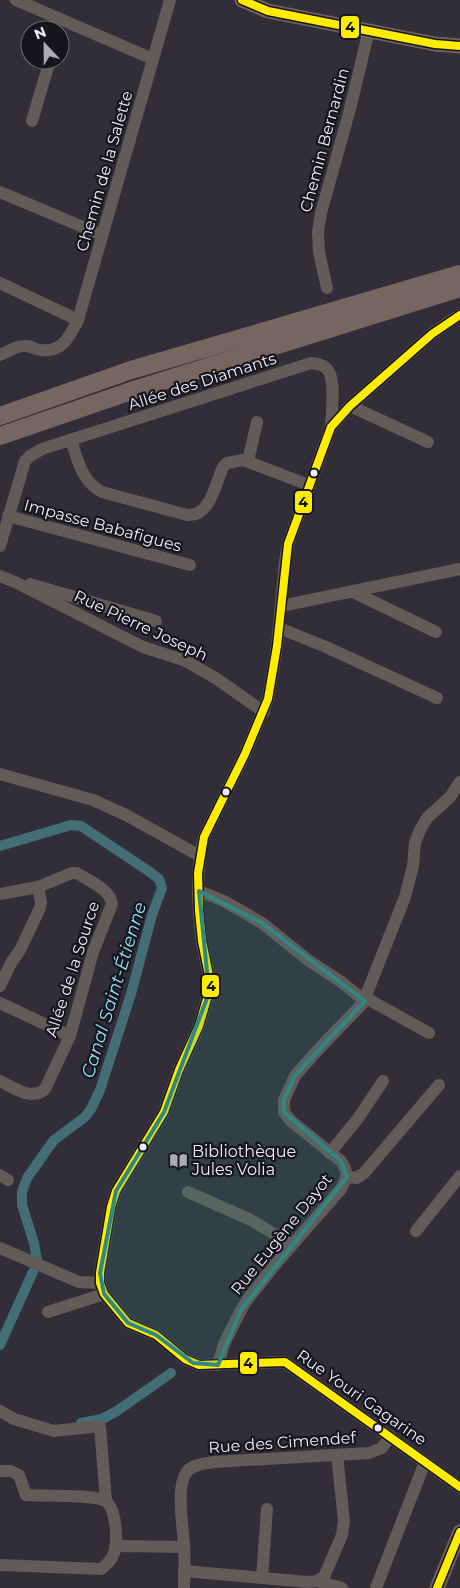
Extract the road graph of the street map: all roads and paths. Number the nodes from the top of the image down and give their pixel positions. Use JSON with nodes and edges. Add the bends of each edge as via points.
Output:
{"nodes":[{"id":1,"x":16,"y":0,"type":"edge"},
{"id":2,"x":170,"y":0,"type":"edge"},
{"id":3,"x":242,"y":0,"type":"edge"},
{"id":4,"x":51,"y":20,"type":"edge"},
{"id":5,"x":70,"y":29,"type":"edge"},
{"id":6,"x":369,"y":30,"type":"junction"},
{"id":7,"x":460,"y":46,"type":"edge"},
{"id":8,"x":153,"y":59,"type":"junction"},
{"id":9,"x":47,"y":70,"type":"edge"},
{"id":10,"x":32,"y":121,"type":"dead end"},
{"id":11,"x":0,"y":192,"type":"edge"},
{"id":12,"x":102,"y":235,"type":"junction"},
{"id":13,"x":460,"y":274,"type":"edge"},
{"id":14,"x":0,"y":284,"type":"edge"},
{"id":15,"x":326,"y":288,"type":"dead end"},
{"id":16,"x":460,"y":288,"type":"edge"},
{"id":17,"x":460,"y":316,"type":"edge"},
{"id":18,"x":78,"y":320,"type":"junction"},
{"id":19,"x":0,"y":355,"type":"edge"},
{"id":20,"x":350,"y":406,"type":"junction"},
{"id":21,"x":0,"y":416,"type":"edge"},
{"id":22,"x":257,"y":422,"type":"dead end"},
{"id":23,"x":331,"y":428,"type":"junction"},
{"id":24,"x":0,"y":436,"type":"edge"},
{"id":25,"x":71,"y":440,"type":"junction"},
{"id":26,"x":428,"y":442,"type":"dead end"},
{"id":27,"x":248,"y":461,"type":"junction"},
{"id":28,"x":309,"y":485,"type":"junction"},
{"id":29,"x":8,"y":516,"type":"junction"},
{"id":30,"x":0,"y":546,"type":"edge"},
{"id":31,"x":190,"y":565,"type":"dead end"},
{"id":32,"x":460,"y":569,"type":"edge"},
{"id":33,"x":0,"y":576,"type":"edge"},
{"id":34,"x":15,"y":582,"type":"junction"},
{"id":35,"x":353,"y":592,"type":"junction"},
{"id":36,"x":281,"y":606,"type":"junction"},
{"id":37,"x":156,"y":621,"type":"dead end"},
{"id":38,"x":279,"y":628,"type":"junction"},
{"id":39,"x":436,"y":632,"type":"dead end"},
{"id":40,"x":437,"y":698,"type":"dead end"},
{"id":41,"x":264,"y":712,"type":"junction"},
{"id":42,"x":0,"y":774,"type":"edge"},
{"id":43,"x":460,"y":782,"type":"edge"},
{"id":44,"x":200,"y":856,"type":"junction"},
{"id":45,"x":38,"y":887,"type":"junction"},
{"id":46,"x":199,"y":892,"type":"junction"},
{"id":47,"x":0,"y":894,"type":"edge"},
{"id":48,"x":0,"y":986,"type":"edge"},
{"id":49,"x":365,"y":999,"type":"junction"},
{"id":50,"x":0,"y":1003,"type":"edge"},
{"id":51,"x":429,"y":1032,"type":"dead end"},
{"id":52,"x":70,"y":1036,"type":"junction"},
{"id":53,"x":0,"y":1081,"type":"edge"},
{"id":54,"x":383,"y":1081,"type":"dead end"},
{"id":55,"x":438,"y":1085,"type":"dead end"},
{"id":56,"x":330,"y":1153,"type":"junction"},
{"id":57,"x":460,"y":1176,"type":"edge"},
{"id":58,"x":347,"y":1177,"type":"junction"},
{"id":59,"x":188,"y":1192,"type":"dead end"},
{"id":60,"x":416,"y":1232,"type":"dead end"},
{"id":61,"x":292,"y":1245,"type":"junction"},
{"id":62,"x":0,"y":1248,"type":"edge"},
{"id":63,"x":102,"y":1289,"type":"junction"},
{"id":64,"x":48,"y":1312,"type":"dead end"},
{"id":65,"x":218,"y":1365,"type":"junction"},
{"id":66,"x":0,"y":1411,"type":"edge"},
{"id":67,"x":390,"y":1436,"type":"junction"},
{"id":68,"x":337,"y":1455,"type":"junction"},
{"id":69,"x":425,"y":1462,"type":"junction"},
{"id":70,"x":0,"y":1471,"type":"edge"},
{"id":71,"x":460,"y":1487,"type":"edge"},
{"id":72,"x":106,"y":1501,"type":"junction"},
{"id":73,"x":267,"y":1509,"type":"dead end"},
{"id":74,"x":460,"y":1532,"type":"edge"},
{"id":75,"x":115,"y":1546,"type":"junction"},
{"id":76,"x":184,"y":1547,"type":"junction"},
{"id":77,"x":0,"y":1565,"type":"edge"},
{"id":78,"x":184,"y":1571,"type":"junction"},
{"id":79,"x":262,"y":1578,"type":"junction"},
{"id":80,"x":318,"y":1581,"type":"junction"},
{"id":81,"x":184,"y":1588,"type":"edge"},
{"id":82,"x":342,"y":1588,"type":"edge"},
{"id":83,"x":376,"y":1588,"type":"edge"},
{"id":84,"x":437,"y":1588,"type":"edge"}],
"edges":[{"from":1,"to":4,"type":"street"},
{"from":2,"to":8,"type":"street","name":"Chemin de la Salette"},
{"from":3,"to":6,"type":"main road","via":[[268,11]]},
{"from":5,"to":8,"type":"street"},
{"from":6,"to":7,"type":"main road"},
{"from":6,"to":15,"type":"street","name":"Chemin Bernardin","via":[[321,213],[318,252]]},
{"from":8,"to":12,"type":"street","name":"Chemin de la Salette"},
{"from":9,"to":10,"type":"street"},
{"from":11,"to":12,"type":"street"},
{"from":12,"to":18,"type":"street","name":"Chemin de la Salette"},
{"from":13,"to":21,"type":"highway","via":[[131,370]]},
{"from":14,"to":18,"type":"street"},
{"from":16,"to":24,"type":"highway","via":[[137,389]]},
{"from":17,"to":20,"type":"street","via":[[432,334]]},
{"from":18,"to":19,"type":"street","name":"Chemin de la Salette","via":[[67,340],[53,350],[27,345]]},
{"from":20,"to":23,"type":"street"},
{"from":20,"to":26,"type":"street"},
{"from":22,"to":27,"type":"street"},
{"from":23,"to":25,"type":"street","name":"Allée des Diamants","via":[[331,373],[326,367],[311,363]]},
{"from":23,"to":28,"type":"street"},
{"from":25,"to":27,"type":"street","via":[[82,472],[93,487],[186,516],[201,513],[227,462]]},
{"from":25,"to":29,"type":"street","name":"Allée des Diamants","via":[[42,449],[25,461]]},
{"from":27,"to":28,"type":"street"},
{"from":28,"to":36,"type":"street","via":[[288,544]]},
{"from":29,"to":30,"type":"street"},
{"from":29,"to":31,"type":"street","name":"Impasse Babafigues"},
{"from":32,"to":35,"type":"street"},
{"from":33,"to":34,"type":"street","name":"Rue Pierre Joseph"},
{"from":34,"to":37,"type":"street","via":[[37,585]]},
{"from":34,"to":41,"type":"street","name":"Rue Pierre Joseph","via":[[143,647],[186,661]]},
{"from":35,"to":36,"type":"street"},
{"from":35,"to":39,"type":"street"},
{"from":36,"to":38,"type":"street"},
{"from":38,"to":40,"type":"street"},
{"from":38,"to":41,"type":"street"},
{"from":41,"to":44,"type":"street","via":[[204,837]]},
{"from":42,"to":44,"type":"street","via":[[93,800]]},
{"from":43,"to":49,"type":"street","name":"Rue Eugène Dayot","via":[[420,830],[405,897]]},
{"from":44,"to":46,"type":"street"},
{"from":45,"to":47,"type":"street","name":"Allée de la Source"},
{"from":45,"to":48,"type":"street","via":[[40,908]]},
{"from":45,"to":52,"type":"street","name":"Allée de la Source","via":[[77,873],[111,897],[112,904],[93,952]]},
{"from":46,"to":49,"type":"street","via":[[224,901],[262,923]]},
{"from":46,"to":63,"type":"street","via":[[209,993],[164,1112],[116,1191],[103,1252]]},
{"from":49,"to":51,"type":"street"},
{"from":49,"to":56,"type":"street","name":"Rue Eugène Dayot","via":[[295,1076],[284,1100],[284,1112],[291,1121]]},
{"from":50,"to":52,"type":"street"},
{"from":52,"to":53,"type":"street","name":"Allée de la Source","via":[[45,1089],[40,1093],[31,1095]]},
{"from":54,"to":56,"type":"street"},
{"from":55,"to":58,"type":"street","via":[[364,1173],[357,1178]]},
{"from":56,"to":58,"type":"street","name":"Rue Eugène Dayot","via":[[346,1169]]},
{"from":57,"to":60,"type":"street"},
{"from":58,"to":61,"type":"street","name":"Rue Eugène Dayot","via":[[341,1189]]},
{"from":59,"to":61,"type":"street","via":[[251,1220]]},
{"from":61,"to":65,"type":"street","name":"Rue Eugène Dayot","via":[[241,1310],[224,1344]]},
{"from":62,"to":63,"type":"street"},
{"from":63,"to":64,"type":"street"},
{"from":63,"to":65,"type":"street","name":"Rue Youri Gagarine","via":[[128,1323],[156,1335],[193,1363]]},
{"from":65,"to":67,"type":"street","name":"Rue Youri Gagarine","via":[[284,1362]]},
{"from":66,"to":72,"type":"street","via":[[14,1419],[54,1431],[100,1426]]},
{"from":67,"to":68,"type":"street","name":"Rue des Cimendef","via":[[376,1452]]},
{"from":67,"to":69,"type":"street","name":"Rue Youri Gagarine"},
{"from":68,"to":76,"type":"street","name":"Rue des Cimendef","via":[[198,1464],[187,1471],[182,1480]]},
{"from":68,"to":80,"type":"street","via":[[344,1521],[342,1535],[328,1570]]},
{"from":69,"to":71,"type":"street","name":"Rue Youri Gagarine"},
{"from":69,"to":83,"type":"street"},
{"from":70,"to":72,"type":"street","via":[[19,1475],[26,1495],[95,1497]]},
{"from":72,"to":75,"type":"street","via":[[112,1509]]},
{"from":73,"to":79,"type":"street"},
{"from":74,"to":84,"type":"main road"},
{"from":75,"to":76,"type":"street"},
{"from":75,"to":77,"type":"street","via":[[110,1563],[101,1569]]},
{"from":76,"to":78,"type":"street"},
{"from":78,"to":79,"type":"street"},
{"from":78,"to":81,"type":"street"},
{"from":79,"to":80,"type":"street"},
{"from":80,"to":82,"type":"street"}]}
